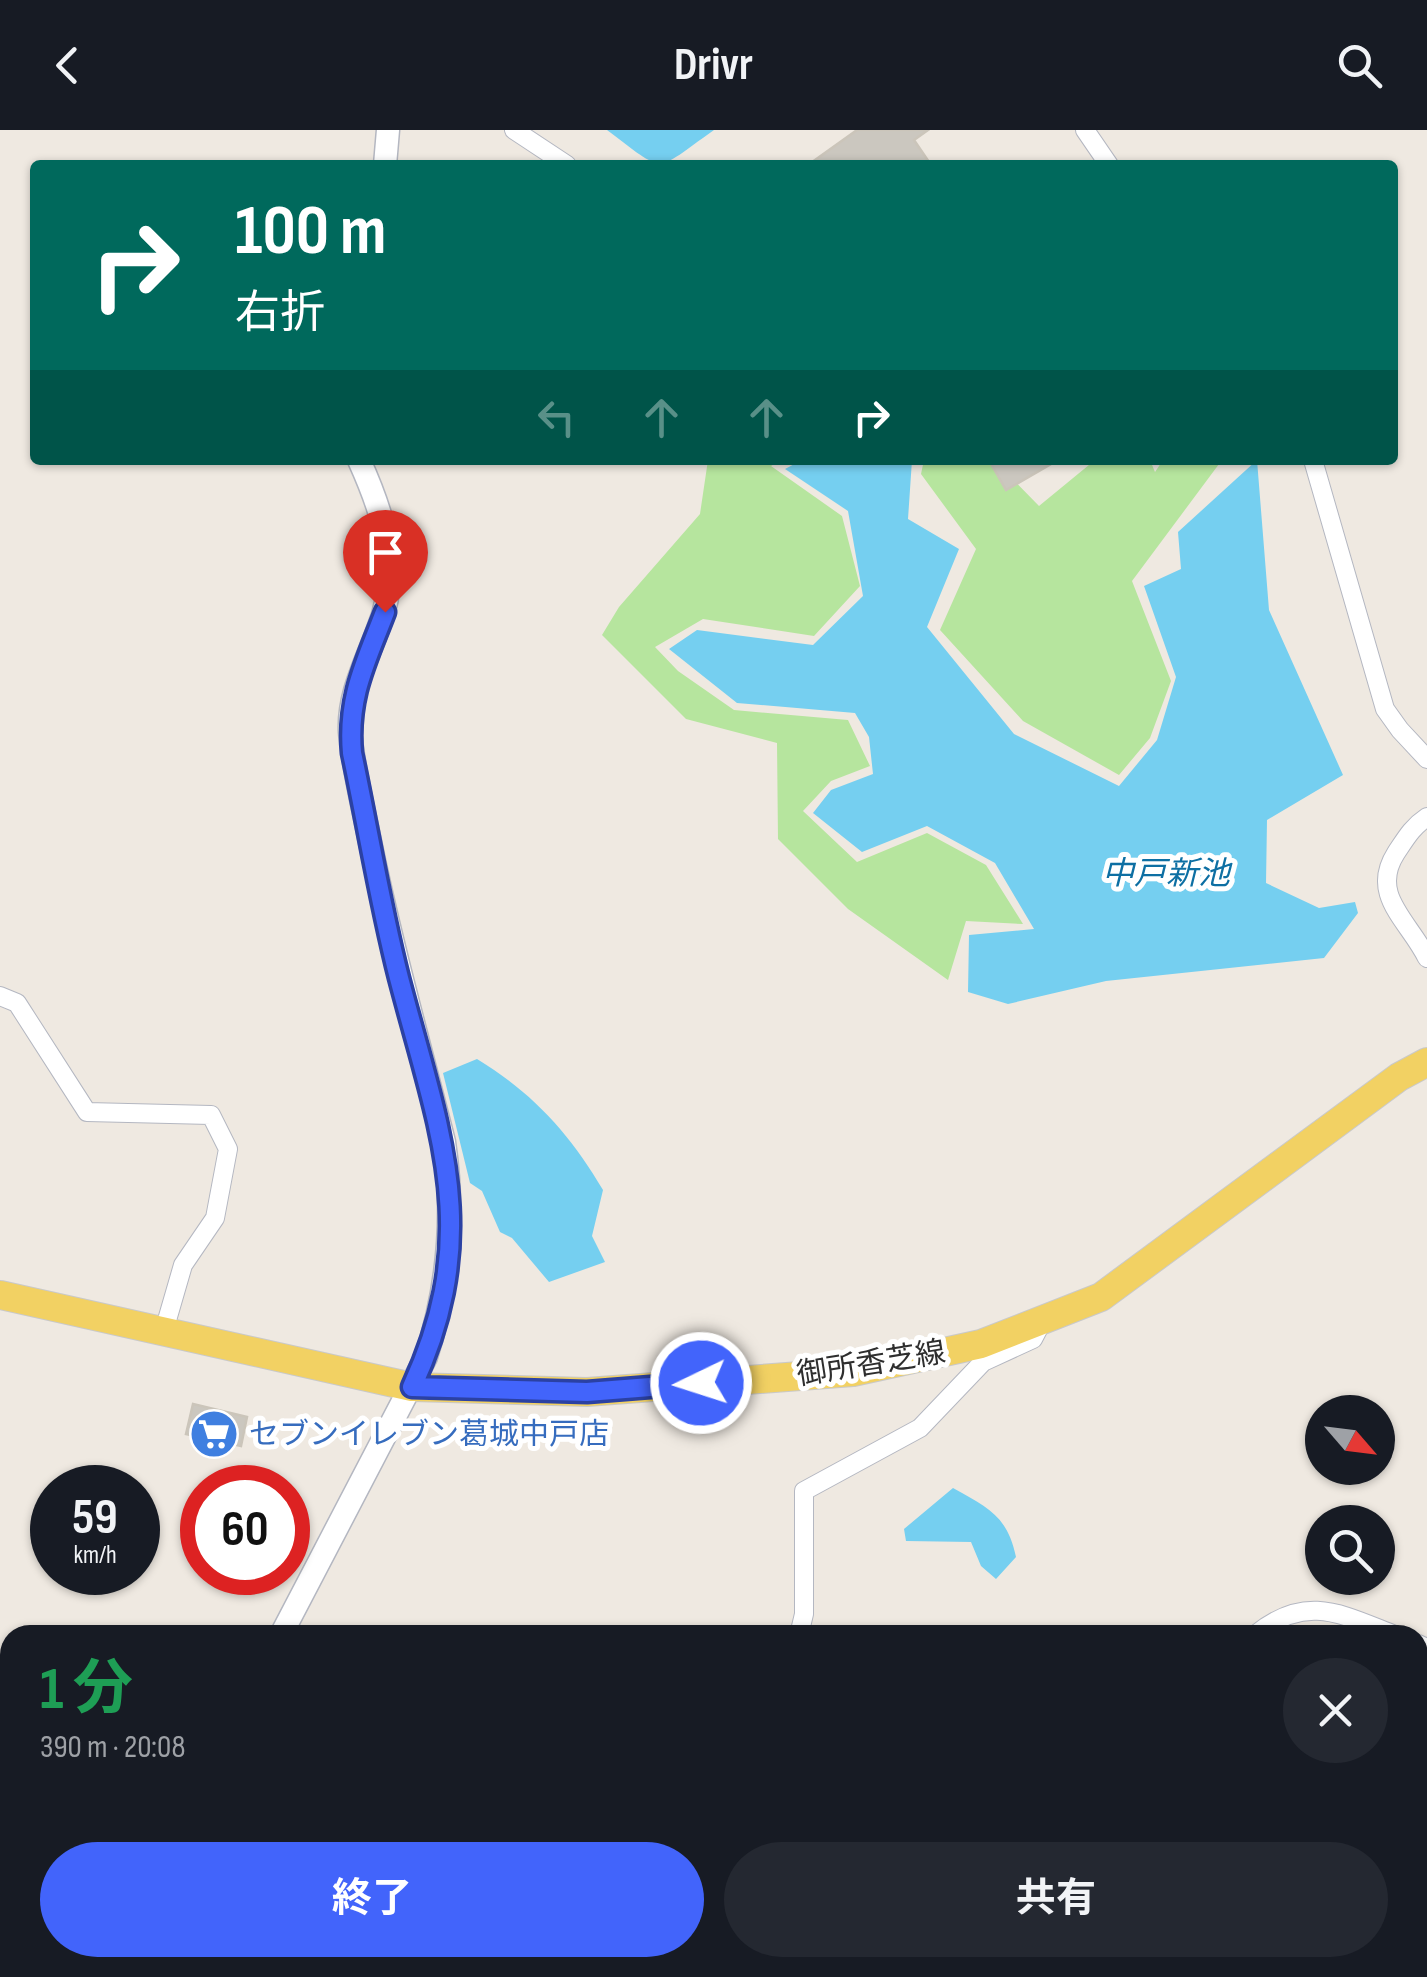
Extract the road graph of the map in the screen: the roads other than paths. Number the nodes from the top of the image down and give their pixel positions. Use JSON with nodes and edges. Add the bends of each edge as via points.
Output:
{"nodes":[{"id":1,"x":388,"y":130,"type":"edge"},
{"id":2,"x":514,"y":130,"type":"edge"},
{"id":3,"x":1085,"y":130,"type":"edge"},
{"id":4,"x":386,"y":160,"type":"edge"},
{"id":5,"x":559,"y":160,"type":"edge"},
{"id":6,"x":1106,"y":160,"type":"edge"},
{"id":7,"x":361,"y":465,"type":"edge"},
{"id":8,"x":1314,"y":465,"type":"edge"},
{"id":9,"x":1427,"y":759,"type":"edge"},
{"id":10,"x":1427,"y":818,"type":"edge"},
{"id":11,"x":1427,"y":958,"type":"edge"},
{"id":12,"x":0,"y":996,"type":"edge"},
{"id":13,"x":1427,"y":1062,"type":"edge"},
{"id":14,"x":0,"y":1295,"type":"edge"},
{"id":15,"x":163,"y":1334,"type":"junction"},
{"id":16,"x":974,"y":1358,"type":"junction"},
{"id":17,"x":412,"y":1387,"type":"junction"},
{"id":18,"x":286,"y":1625,"type":"edge"},
{"id":19,"x":801,"y":1625,"type":"edge"},
{"id":20,"x":1272,"y":1625,"type":"edge"},
{"id":21,"x":1370,"y":1625,"type":"edge"}],
"edges":[{"from":1,"to":4,"type":"street"},
{"from":2,"to":5,"type":"street"},
{"from":3,"to":6,"type":"street"},
{"from":7,"to":17,"type":"street","via":[[384,520],[390,572],[385,612],[352,705],[352,753],[449,1176],[446,1279]]},
{"from":8,"to":9,"type":"street","via":[[1385,709]]},
{"from":10,"to":11,"type":"street","via":[[1413,826],[1386,869],[1388,897]]},
{"from":12,"to":15,"type":"street","via":[[17,1003],[87,1112],[211,1116],[220,1132],[228,1149],[214,1218],[184,1265]]},
{"from":13,"to":16,"type":"main road","name":"御所香芝線","via":[[1101,1296]]},
{"from":14,"to":15,"type":"main road","name":"御所香芝線"},
{"from":15,"to":17,"type":"main road","name":"御所香芝線"},
{"from":16,"to":17,"type":"main road","name":"御所香芝線","via":[[587,1392]]},
{"from":16,"to":19,"type":"street","via":[[920,1428],[804,1491]]},
{"from":17,"to":18,"type":"street"},
{"from":20,"to":21,"type":"street","via":[[1314,1608]]}]}
